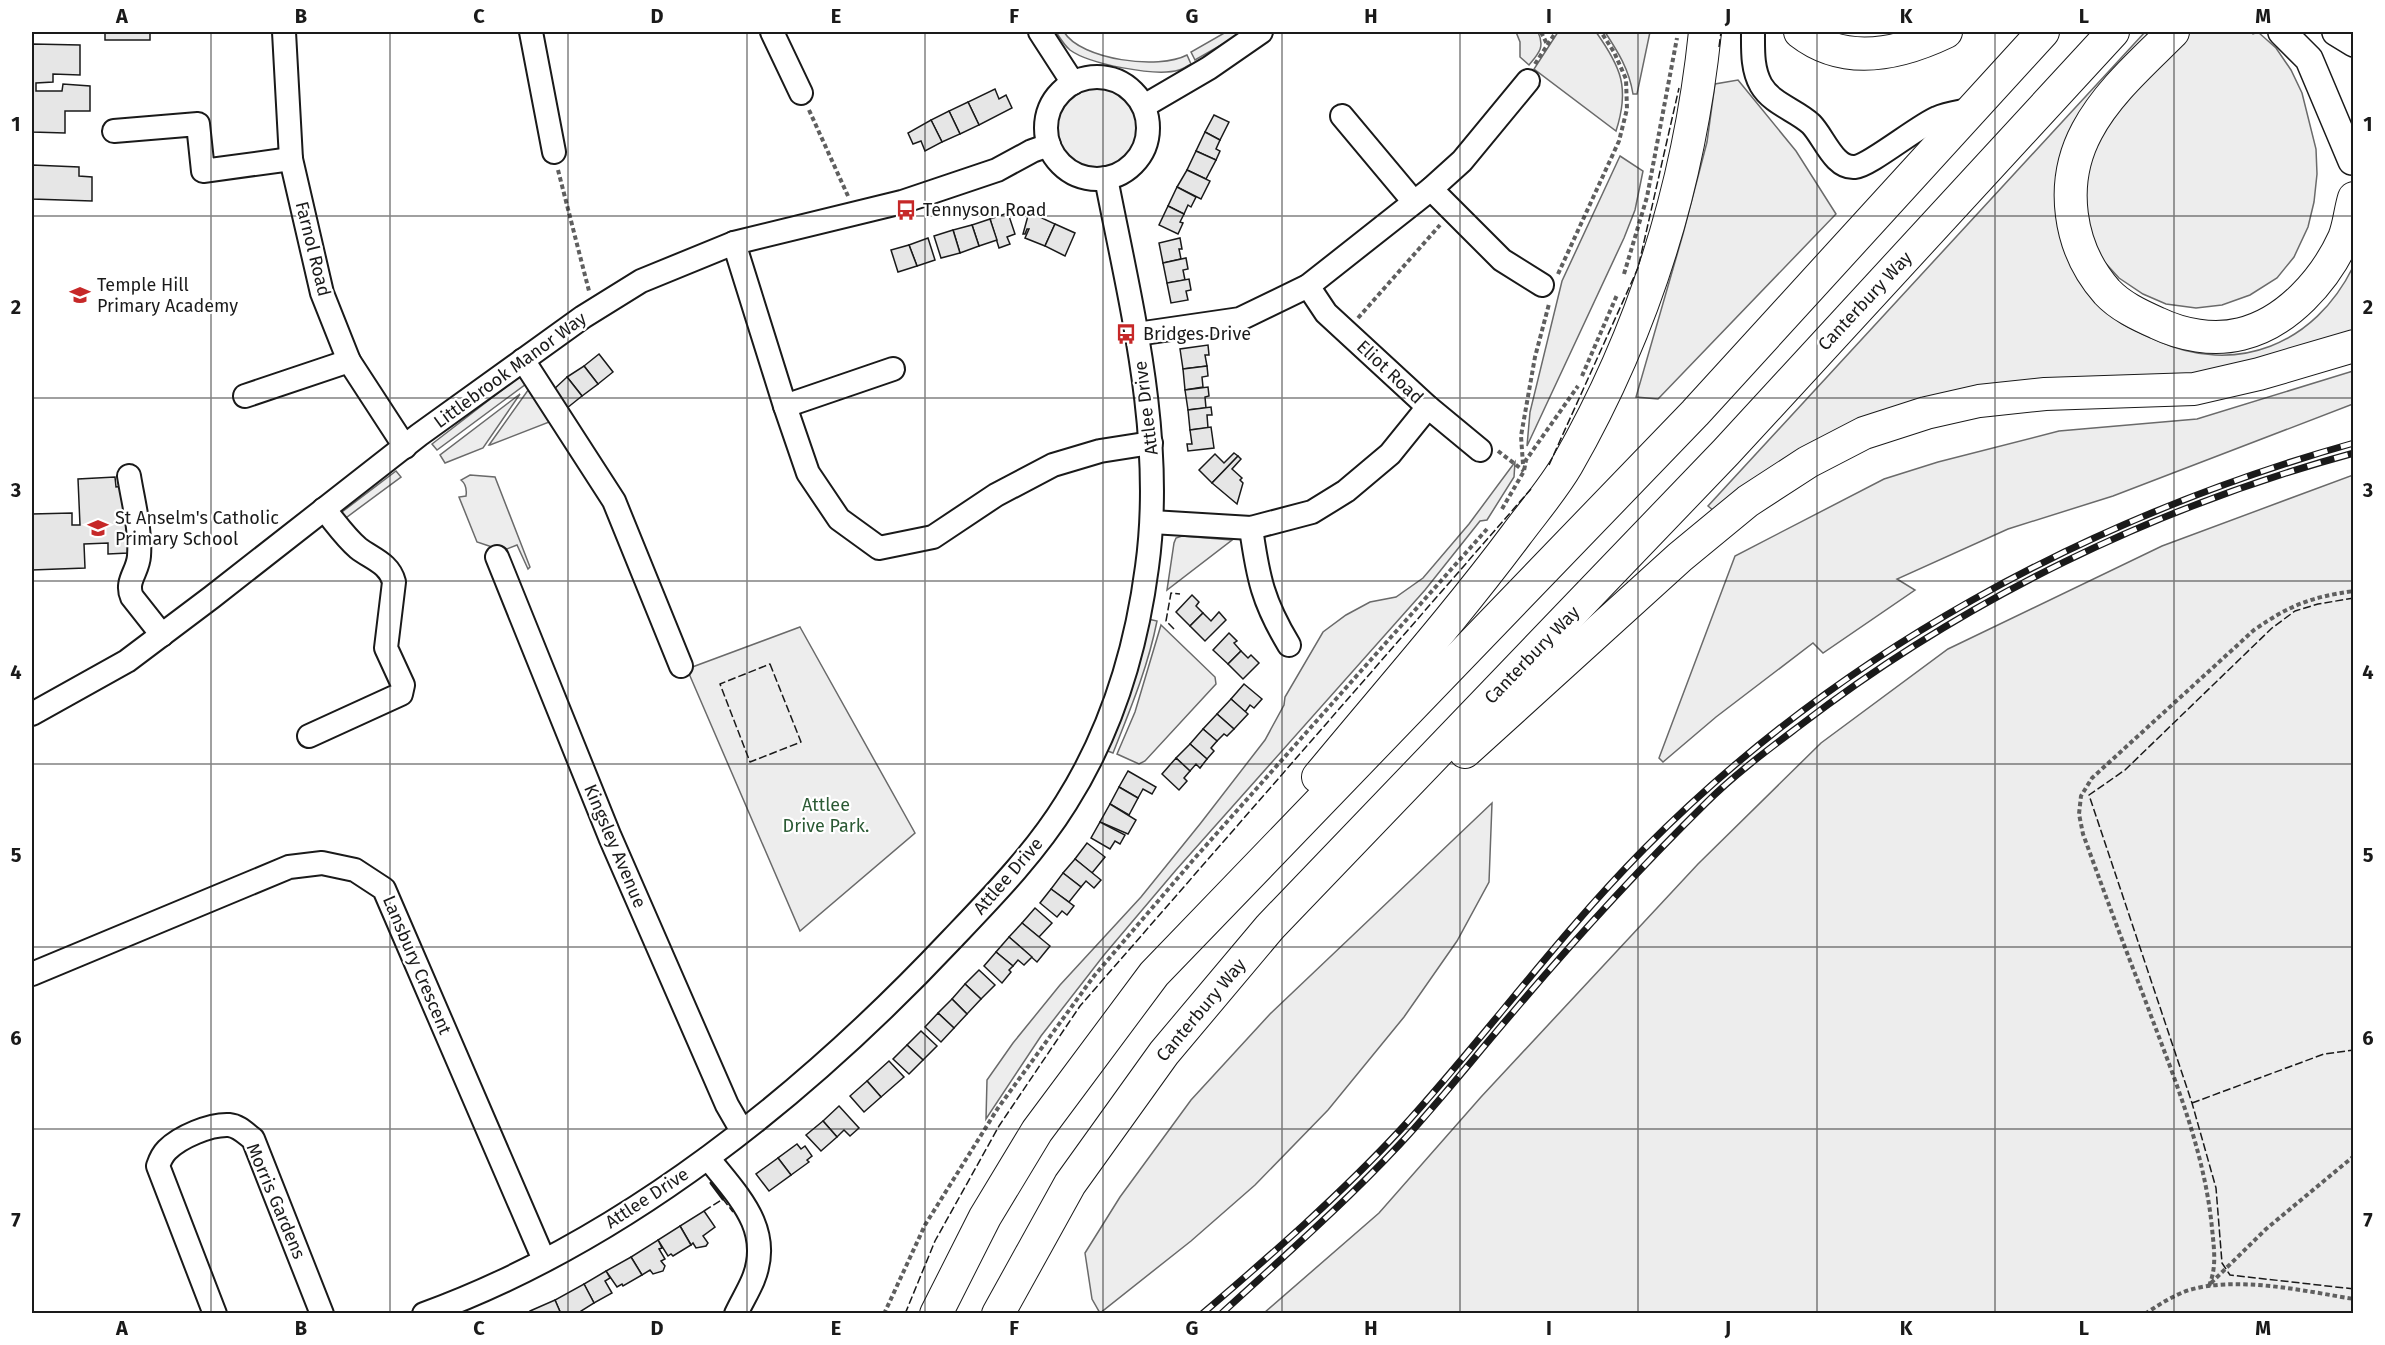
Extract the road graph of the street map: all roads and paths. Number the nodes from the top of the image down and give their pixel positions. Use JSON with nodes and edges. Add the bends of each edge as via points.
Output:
{"nodes":[{"id":1,"x":284,"y":32,"type":"edge"},
{"id":2,"x":531,"y":32,"type":"edge"},
{"id":3,"x":772,"y":32,"type":"edge"},
{"id":4,"x":1040,"y":32,"type":"edge"},
{"id":5,"x":1261,"y":32,"type":"edge"},
{"id":6,"x":1541,"y":32,"type":"edge"},
{"id":7,"x":1556,"y":32,"type":"edge"},
{"id":8,"x":1601,"y":32,"type":"edge"},
{"id":9,"x":1678,"y":32,"type":"edge"},
{"id":10,"x":1705,"y":32,"type":"edge"},
{"id":11,"x":1753,"y":32,"type":"edge"},
{"id":12,"x":1800,"y":32,"type":"edge"},
{"id":13,"x":1946,"y":32,"type":"edge"},
{"id":14,"x":2043,"y":32,"type":"edge"},
{"id":15,"x":2113,"y":32,"type":"edge"},
{"id":16,"x":2172,"y":32,"type":"edge"},
{"id":17,"x":2283,"y":32,"type":"edge"},
{"id":18,"x":2336,"y":32,"type":"edge"},
{"id":19,"x":2354,"y":43,"type":"edge"},
{"id":20,"x":1547,"y":44,"type":"junction"},
{"id":21,"x":1528,"y":81,"type":"joint"},
{"id":22,"x":1073,"y":83,"type":"junction"},
{"id":23,"x":801,"y":93,"type":"joint"},
{"id":24,"x":1144,"y":106,"type":"junction"},
{"id":25,"x":1972,"y":109,"type":"junction"},
{"id":26,"x":1342,"y":116,"type":"dead end"},
{"id":27,"x":114,"y":131,"type":"dead end"},
{"id":28,"x":1049,"y":145,"type":"junction"},
{"id":29,"x":2353,"y":149,"type":"edge"},
{"id":30,"x":554,"y":152,"type":"joint"},
{"id":31,"x":291,"y":159,"type":"junction"},
{"id":32,"x":1106,"y":178,"type":"junction"},
{"id":33,"x":1423,"y":195,"type":"junction"},
{"id":34,"x":2354,"y":197,"type":"edge"},
{"id":35,"x":1452,"y":211,"type":"junction"},
{"id":36,"x":856,"y":213,"type":"junction"},
{"id":37,"x":734,"y":243,"type":"junction"},
{"id":38,"x":1623,"y":276,"type":"dead end"},
{"id":39,"x":1308,"y":286,"type":"junction"},
{"id":40,"x":1620,"y":288,"type":"dead end"},
{"id":41,"x":1549,"y":289,"type":"junction"},
{"id":42,"x":594,"y":311,"type":"junction"},
{"id":43,"x":1346,"y":331,"type":"junction"},
{"id":44,"x":1137,"y":334,"type":"junction"},
{"id":45,"x":2354,"y":346,"type":"edge"},
{"id":46,"x":523,"y":360,"type":"junction"},
{"id":47,"x":349,"y":361,"type":"junction"},
{"id":48,"x":892,"y":369,"type":"dead end"},
{"id":49,"x":245,"y":396,"type":"dead end"},
{"id":50,"x":785,"y":406,"type":"junction"},
{"id":51,"x":1428,"y":407,"type":"junction"},
{"id":52,"x":1151,"y":443,"type":"junction"},
{"id":53,"x":405,"y":447,"type":"junction"},
{"id":54,"x":1480,"y":450,"type":"joint"},
{"id":55,"x":1524,"y":471,"type":"junction"},
{"id":56,"x":129,"y":476,"type":"dead end"},
{"id":57,"x":324,"y":509,"type":"junction"},
{"id":58,"x":1498,"y":515,"type":"dead end"},
{"id":59,"x":1152,"y":522,"type":"junction"},
{"id":60,"x":1251,"y":528,"type":"junction"},
{"id":61,"x":1488,"y":528,"type":"dead end"},
{"id":62,"x":497,"y":557,"type":"dead end"},
{"id":63,"x":2354,"y":591,"type":"edge"},
{"id":64,"x":162,"y":635,"type":"junction"},
{"id":65,"x":1289,"y":645,"type":"dead end"},
{"id":66,"x":681,"y":666,"type":"dead end"},
{"id":67,"x":32,"y":714,"type":"edge"},
{"id":68,"x":309,"y":736,"type":"dead end"},
{"id":69,"x":1270,"y":927,"type":"junction"},
{"id":70,"x":32,"y":974,"type":"edge"},
{"id":71,"x":1154,"y":974,"type":"junction"},
{"id":72,"x":742,"y":1131,"type":"junction"},
{"id":73,"x":2354,"y":1156,"type":"edge"},
{"id":74,"x":708,"y":1158,"type":"junction"},
{"id":75,"x":544,"y":1260,"type":"junction"},
{"id":76,"x":2209,"y":1286,"type":"junction"},
{"id":77,"x":2354,"y":1299,"type":"edge"},
{"id":78,"x":425,"y":1313,"type":"edge"},
{"id":79,"x":215,"y":1314,"type":"edge"},
{"id":80,"x":322,"y":1314,"type":"edge"},
{"id":81,"x":736,"y":1314,"type":"edge"},
{"id":82,"x":884,"y":1314,"type":"edge"},
{"id":83,"x":936,"y":1314,"type":"edge"},
{"id":84,"x":998,"y":1314,"type":"edge"},
{"id":85,"x":2145,"y":1314,"type":"edge"}],
"edges":[{"from":1,"to":31,"type":"street","name":"Farnol Road"},
{"from":2,"to":30,"type":"street"},
{"from":3,"to":23,"type":"street"},
{"from":4,"to":22,"type":"street"},
{"from":5,"to":24,"type":"street"},
{"from":6,"to":20,"type":"path"},
{"from":7,"to":20,"type":"path"},
{"from":8,"to":41,"type":"path","via":[[1626,79],[1627,109],[1619,141]]},
{"from":9,"to":38,"type":"path","via":[[1647,197]]},
{"from":10,"to":71,"type":"highway","via":[[1689,143],[1654,274],[1635,328],[1566,466],[1490,570]]},
{"from":11,"to":25,"type":"street","via":[[1754,64],[1764,90],[1809,122],[1846,166],[1862,166],[1938,117]]},
{"from":12,"to":13,"type":"highway","via":[[1838,50],[1868,55],[1896,52]]},
{"from":14,"to":25,"type":"highway"},
{"from":15,"to":69,"type":"highway","name":"Canterbury Way","via":[[1726,452]]},
{"from":16,"to":34,"type":"highway","via":[[2100,110],[2077,154],[2071,184],[2071,216],[2078,244],[2108,292],[2129,309],[2178,332],[2206,337],[2240,335],[2293,307],[2312,287],[2344,237]]},
{"from":17,"to":29,"type":"main road","via":[[2309,59]]},
{"from":18,"to":19,"type":"main road"},
{"from":20,"to":21,"type":"path"},
{"from":21,"to":33,"type":"street","via":[[1462,161]]},
{"from":22,"to":24,"type":"street","via":[[1089,77],[1121,82]]},
{"from":22,"to":28,"type":"street","via":[[1052,103],[1046,131]]},
{"from":23,"to":36,"type":"path"},
{"from":24,"to":32,"type":"street","via":[[1148,124],[1146,143],[1138,159],[1124,171]]},
{"from":25,"to":71,"type":"highway","via":[[1695,413]]},
{"from":26,"to":33,"type":"street"},
{"from":27,"to":31,"type":"street","via":[[198,124],[203,171]]},
{"from":28,"to":32,"type":"street","via":[[1058,161],[1072,172]]},
{"from":28,"to":36,"type":"street","name":"Littlebrook Manor Way","via":[[997,170]]},
{"from":29,"to":34,"type":"main road"},
{"from":30,"to":42,"type":"path"},
{"from":31,"to":47,"type":"street","name":"Farnol Road","via":[[322,293]]},
{"from":32,"to":44,"type":"street","name":"Attlee Drive"},
{"from":33,"to":35,"type":"street"},
{"from":33,"to":39,"type":"street"},
{"from":35,"to":41,"type":"street","via":[[1502,260]]},
{"from":35,"to":43,"type":"path"},
{"from":36,"to":37,"type":"street","name":"Littlebrook Manor Way"},
{"from":37,"to":42,"type":"street","name":"Littlebrook Manor Way","via":[[641,281]]},
{"from":37,"to":50,"type":"street"},
{"from":39,"to":43,"type":"street","name":"Eliot Road","via":[[1326,313]]},
{"from":39,"to":44,"type":"street","via":[[1240,320]]},
{"from":40,"to":55,"type":"path","via":[[1578,386],[1526,460]]},
{"from":41,"to":55,"type":"path","via":[[1521,436]]},
{"from":42,"to":46,"type":"street","name":"Littlebrook Manor Way"},
{"from":43,"to":51,"type":"street","name":"Eliot Road"},
{"from":44,"to":52,"type":"street","name":"Attlee Drive"},
{"from":45,"to":69,"type":"highway","via":[[2194,389],[1979,400],[1864,434],[1808,462],[1748,501],[1680,557]]},
{"from":46,"to":53,"type":"street","name":"Littlebrook Manor Way"},
{"from":46,"to":66,"type":"street","via":[[614,501]]},
{"from":47,"to":49,"type":"street"},
{"from":47,"to":53,"type":"street","name":"Farnol Road"},
{"from":48,"to":50,"type":"street"},
{"from":50,"to":52,"type":"street","via":[[808,473],[839,519],[879,548],[933,537],[996,495],[1053,465],[1100,451]]},
{"from":51,"to":54,"type":"street","name":"Eliot Road"},
{"from":51,"to":60,"type":"street","via":[[1390,454],[1346,491],[1312,512]]},
{"from":52,"to":59,"type":"street","name":"Attlee Drive"},
{"from":53,"to":57,"type":"street","name":"Littlebrook Manor Way"},
{"from":54,"to":55,"type":"path","via":[[1491,446]]},
{"from":55,"to":58,"type":"path"},
{"from":56,"to":64,"type":"street","via":[[139,558],[129,590]]},
{"from":57,"to":64,"type":"street","name":"Littlebrook Manor Way"},
{"from":57,"to":68,"type":"street","via":[[358,547],[392,573],[386,648],[403,685],[401,694]]},
{"from":59,"to":60,"type":"street"},
{"from":59,"to":72,"type":"street","name":"Attlee Drive","via":[[1141,609],[1120,692],[1099,743],[1066,804],[990,899],[891,1001],[807,1079]]},
{"from":60,"to":65,"type":"street","via":[[1265,600]]},
{"from":61,"to":82,"type":"path","via":[[1094,976],[998,1108],[925,1225]]},
{"from":62,"to":72,"type":"street","name":"Kingsley Avenue","via":[[610,837],[727,1105]]},
{"from":63,"to":76,"type":"path","via":[[2299,603],[2254,630],[2117,754],[2092,778],[2081,796],[2083,834],[2202,1162],[2214,1255]]},
{"from":64,"to":67,"type":"street","name":"Littlebrook Manor Way","via":[[127,661]]},
{"from":69,"to":84,"type":"highway","name":"Canterbury Way","via":[[1164,1053],[1070,1184]]},
{"from":70,"to":75,"type":"street","name":"Lansbury Crescent","via":[[290,867],[322,863],[355,870],[384,889]]},
{"from":71,"to":83,"type":"highway","via":[[1037,1131],[985,1217]]},
{"from":72,"to":74,"type":"street","name":"Attlee Drive"},
{"from":73,"to":76,"type":"path","via":[[2266,1229]]},
{"from":74,"to":75,"type":"street","name":"Attlee Drive"},
{"from":74,"to":81,"type":"street","via":[[756,1224],[758,1261]]},
{"from":75,"to":78,"type":"street","name":"Attlee Drive"},
{"from":76,"to":77,"type":"path","via":[[2246,1285]]},
{"from":76,"to":85,"type":"path","via":[[2187,1291]]},
{"from":79,"to":80,"type":"street","name":"Morris Gardens","via":[[158,1166],[162,1156],[181,1140],[228,1125],[240,1128],[253,1139]]}]}
